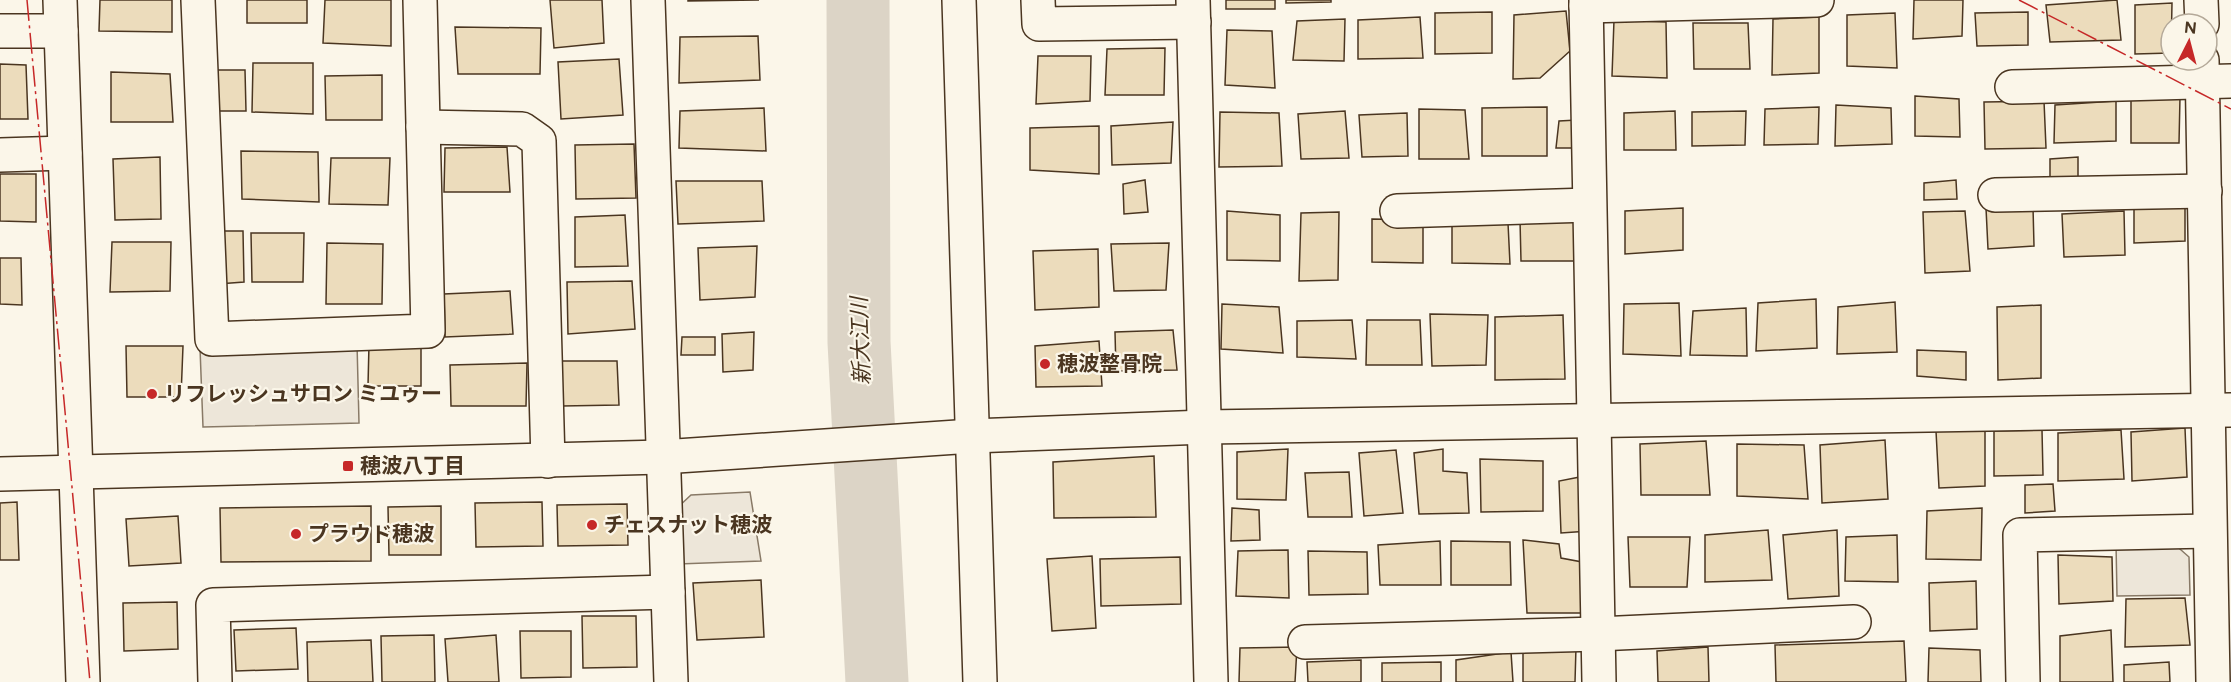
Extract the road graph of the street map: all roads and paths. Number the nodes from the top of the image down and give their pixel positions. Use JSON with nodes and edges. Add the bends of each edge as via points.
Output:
{"nodes":[{"id":1,"x":198,"y":0,"type":"edge"},
{"id":2,"x":420,"y":0,"type":"edge"},
{"id":3,"x":648,"y":0,"type":"edge"},
{"id":4,"x":959,"y":0,"type":"edge"},
{"id":5,"x":1038,"y":0,"type":"edge"},
{"id":6,"x":1817,"y":0,"type":"edge"},
{"id":7,"x":1586,"y":3,"type":"edge"},
{"id":8,"x":1194,"y":11,"type":"edge"},
{"id":9,"x":61,"y":15,"type":"edge"},
{"id":10,"x":0,"y":31,"type":"edge"},
{"id":11,"x":2212,"y":74,"type":"edge"},
{"id":12,"x":2012,"y":87,"type":"dead end"},
{"id":13,"x":423,"y":127,"type":"junction"},
{"id":14,"x":64,"y":153,"type":"junction"},
{"id":15,"x":0,"y":155,"type":"edge"},
{"id":16,"x":2205,"y":191,"type":"junction"},
{"id":17,"x":1995,"y":195,"type":"dead end"},
{"id":18,"x":1589,"y":205,"type":"junction"},
{"id":19,"x":1397,"y":211,"type":"dead end"},
{"id":20,"x":2219,"y":410,"type":"edge"},
{"id":21,"x":1593,"y":422,"type":"junction"},
{"id":22,"x":1205,"y":427,"type":"junction"},
{"id":23,"x":972,"y":436,"type":"junction"},
{"id":24,"x":662,"y":457,"type":"junction"},
{"id":25,"x":548,"y":461,"type":"junction"},
{"id":26,"x":76,"y":472,"type":"junction"},
{"id":27,"x":0,"y":474,"type":"edge"},
{"id":28,"x":2210,"y":531,"type":"junction"},
{"id":29,"x":668,"y":592,"type":"junction"},
{"id":30,"x":2221,"y":619,"type":"edge"},
{"id":31,"x":1854,"y":621,"type":"dead end"},
{"id":32,"x":1598,"y":634,"type":"junction"},
{"id":33,"x":1305,"y":642,"type":"dead end"},
{"id":34,"x":83,"y":682,"type":"edge"},
{"id":35,"x":215,"y":682,"type":"edge"},
{"id":36,"x":671,"y":682,"type":"edge"},
{"id":37,"x":980,"y":682,"type":"edge"},
{"id":38,"x":1211,"y":682,"type":"edge"},
{"id":39,"x":1599,"y":682,"type":"edge"},
{"id":40,"x":2023,"y":682,"type":"edge"},
{"id":41,"x":2213,"y":682,"type":"edge"}],
"edges":[{"from":1,"to":13,"type":"street","via":[[212,339],[428,331]]},
{"from":2,"to":13,"type":"street"},
{"from":3,"to":24,"type":"street"},
{"from":4,"to":23,"type":"street"},
{"from":5,"to":8,"type":"street","via":[[1039,24]]},
{"from":6,"to":7,"type":"street"},
{"from":7,"to":18,"type":"street"},
{"from":8,"to":22,"type":"street"},
{"from":9,"to":10,"type":"street"},
{"from":9,"to":14,"type":"street"},
{"from":11,"to":12,"type":"street"},
{"from":11,"to":16,"type":"street"},
{"from":13,"to":25,"type":"street","via":[[522,129],[539,141]]},
{"from":14,"to":15,"type":"street"},
{"from":14,"to":26,"type":"street"},
{"from":16,"to":17,"type":"street"},
{"from":16,"to":20,"type":"street"},
{"from":18,"to":19,"type":"street"},
{"from":18,"to":21,"type":"street"},
{"from":20,"to":21,"type":"street"},
{"from":20,"to":28,"type":"street"},
{"from":21,"to":22,"type":"street"},
{"from":21,"to":32,"type":"street"},
{"from":22,"to":23,"type":"street"},
{"from":22,"to":38,"type":"street"},
{"from":23,"to":24,"type":"street"},
{"from":23,"to":37,"type":"street"},
{"from":24,"to":25,"type":"street"},
{"from":24,"to":29,"type":"street"},
{"from":25,"to":26,"type":"street"},
{"from":26,"to":27,"type":"street"},
{"from":26,"to":34,"type":"street"},
{"from":28,"to":30,"type":"street"},
{"from":28,"to":40,"type":"street","via":[[2020,535]]},
{"from":29,"to":35,"type":"street","via":[[213,605]]},
{"from":29,"to":36,"type":"street"},
{"from":30,"to":41,"type":"street"},
{"from":31,"to":32,"type":"street"},
{"from":32,"to":33,"type":"street"},
{"from":32,"to":39,"type":"street"}]}
